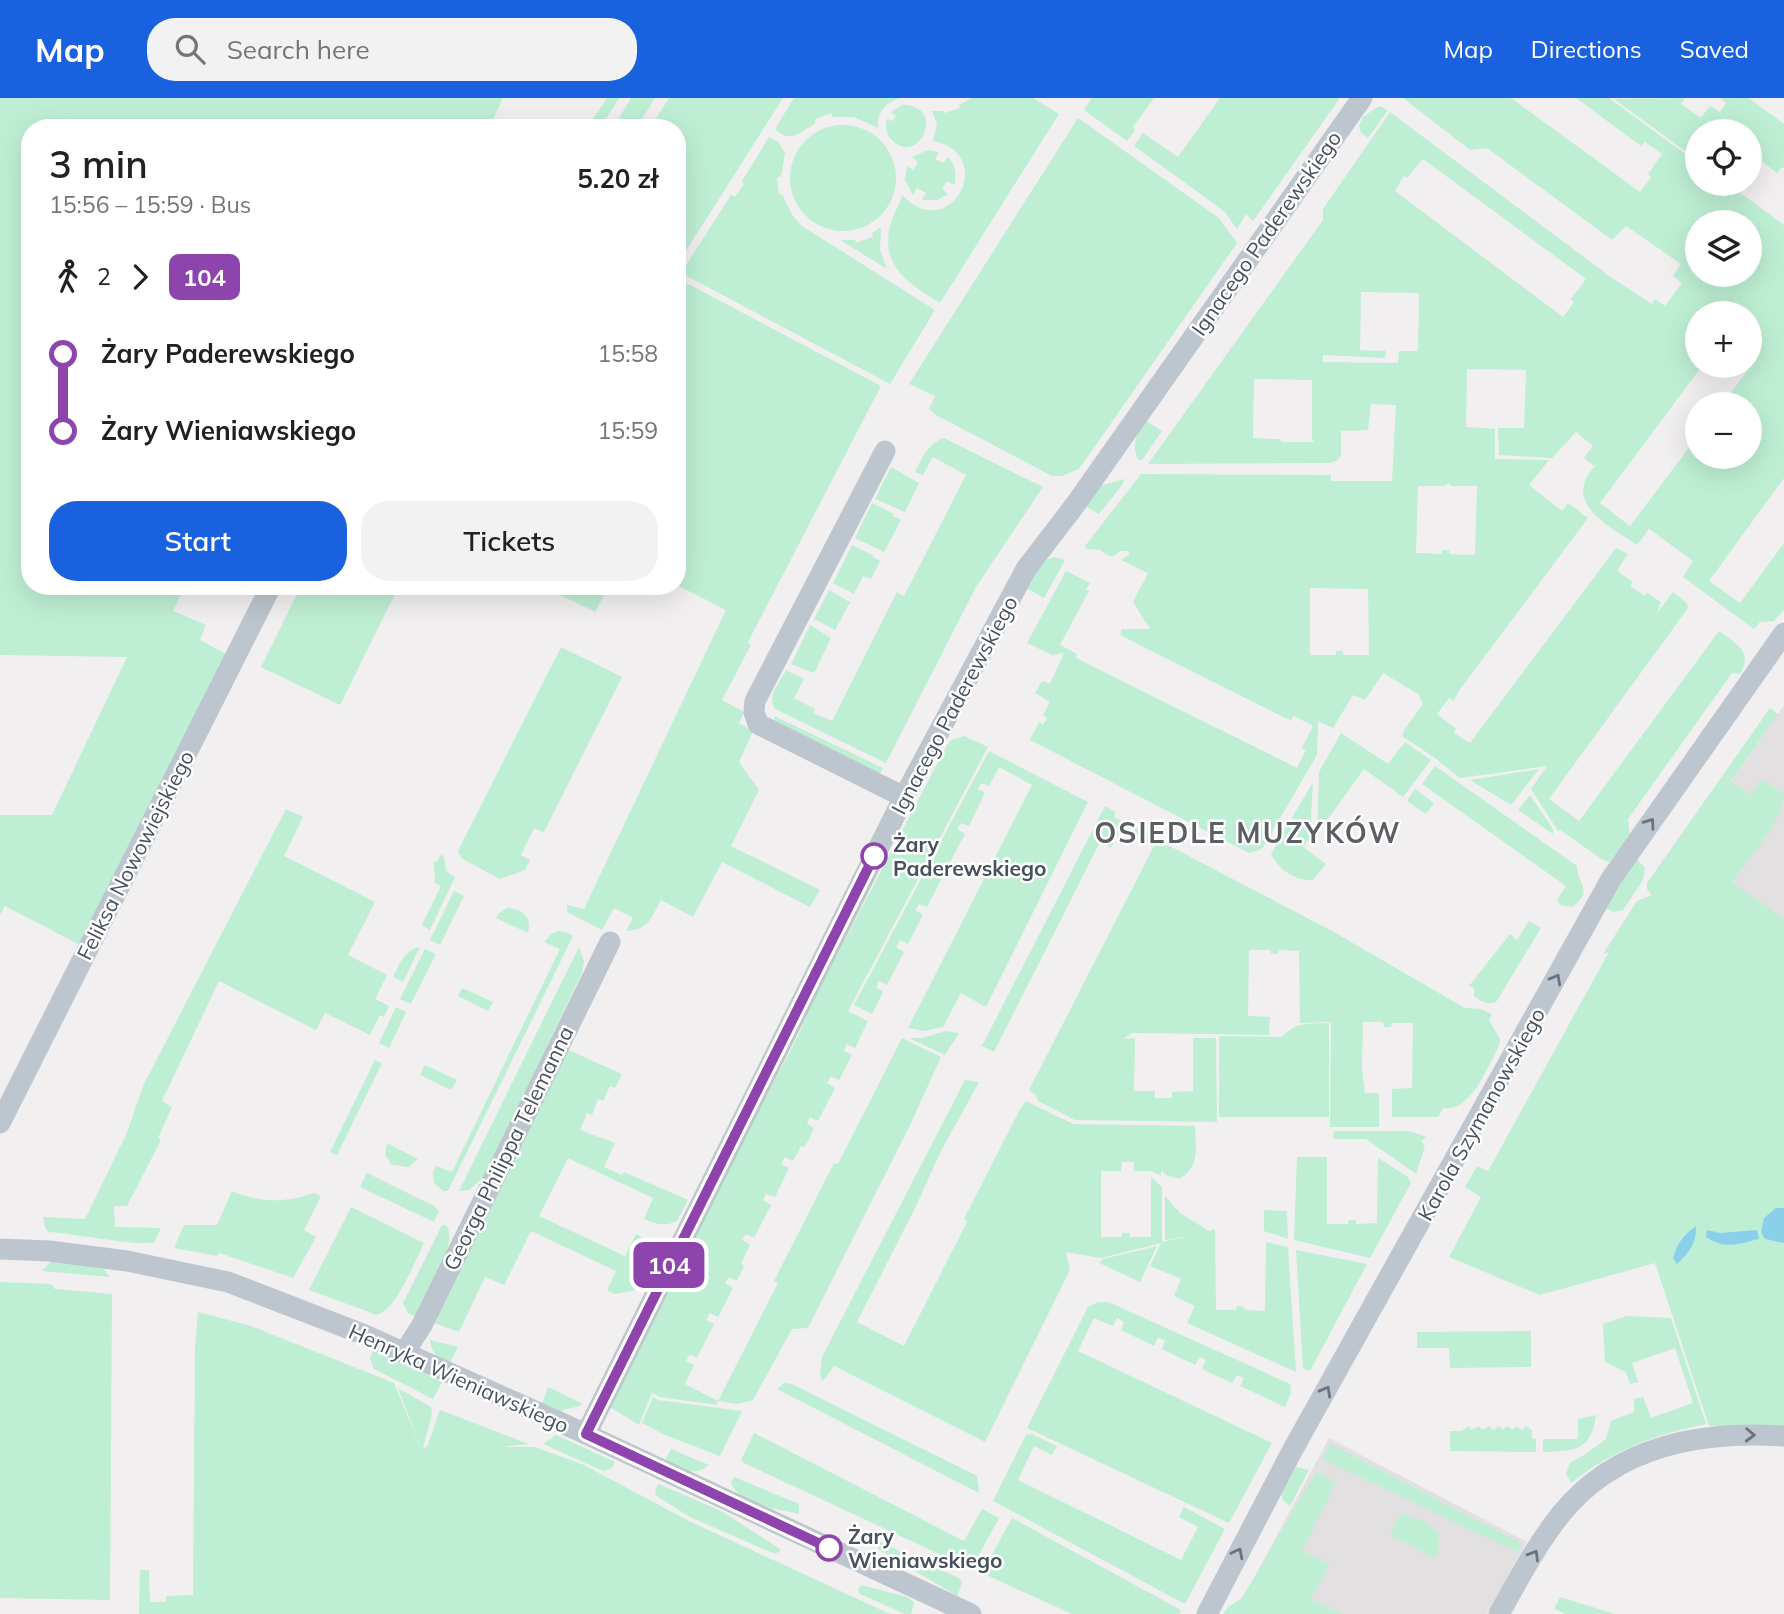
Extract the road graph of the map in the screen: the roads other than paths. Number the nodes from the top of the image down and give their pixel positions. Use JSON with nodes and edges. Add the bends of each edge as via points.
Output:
{"nodes":[{"id":1,"x":1362,"y":98,"type":"edge"},
{"id":2,"x":885,"y":451,"type":"dead end"},
{"id":3,"x":266,"y":595,"type":"edge"},
{"id":4,"x":1784,"y":633,"type":"edge"},
{"id":5,"x":904,"y":797,"type":"junction"},
{"id":6,"x":610,"y":942,"type":"dead end"},
{"id":7,"x":0,"y":1123,"type":"edge"},
{"id":8,"x":0,"y":1249,"type":"edge"},
{"id":9,"x":404,"y":1353,"type":"junction"},
{"id":10,"x":586,"y":1434,"type":"junction"},
{"id":11,"x":1784,"y":1436,"type":"edge"},
{"id":12,"x":971,"y":1614,"type":"edge"},
{"id":13,"x":1207,"y":1614,"type":"edge"},
{"id":14,"x":1499,"y":1614,"type":"edge"}],
"edges":[{"from":1,"to":5,"type":"street","name":"Ignacego Paderewskiego","via":[[1026,569]]},
{"from":2,"to":5,"type":"street","via":[[754,708],[758,724]]},
{"from":3,"to":7,"type":"street","name":"Feliksa Nowowiejskiego"},
{"from":13,"to":4,"type":"street","name":"Karola Szymanowskiego","one_way":true,"via":[[1292,1451],[1611,879]]},
{"from":5,"to":10,"type":"street","name":"Ignacego Paderewskiego"},
{"from":6,"to":9,"type":"street","name":"Georga Philippa Telemanna","via":[[422,1325]]},
{"from":8,"to":9,"type":"street","name":"Henryka Wieniawskiego","via":[[128,1261],[228,1282]]},
{"from":9,"to":10,"type":"street","name":"Henryka Wieniawskiego"},
{"from":10,"to":12,"type":"street","name":"Henryka Wieniawskiego"},
{"from":14,"to":11,"type":"street","one_way":true,"via":[[1560,1514],[1613,1469],[1686,1441],[1743,1434]]}]}
